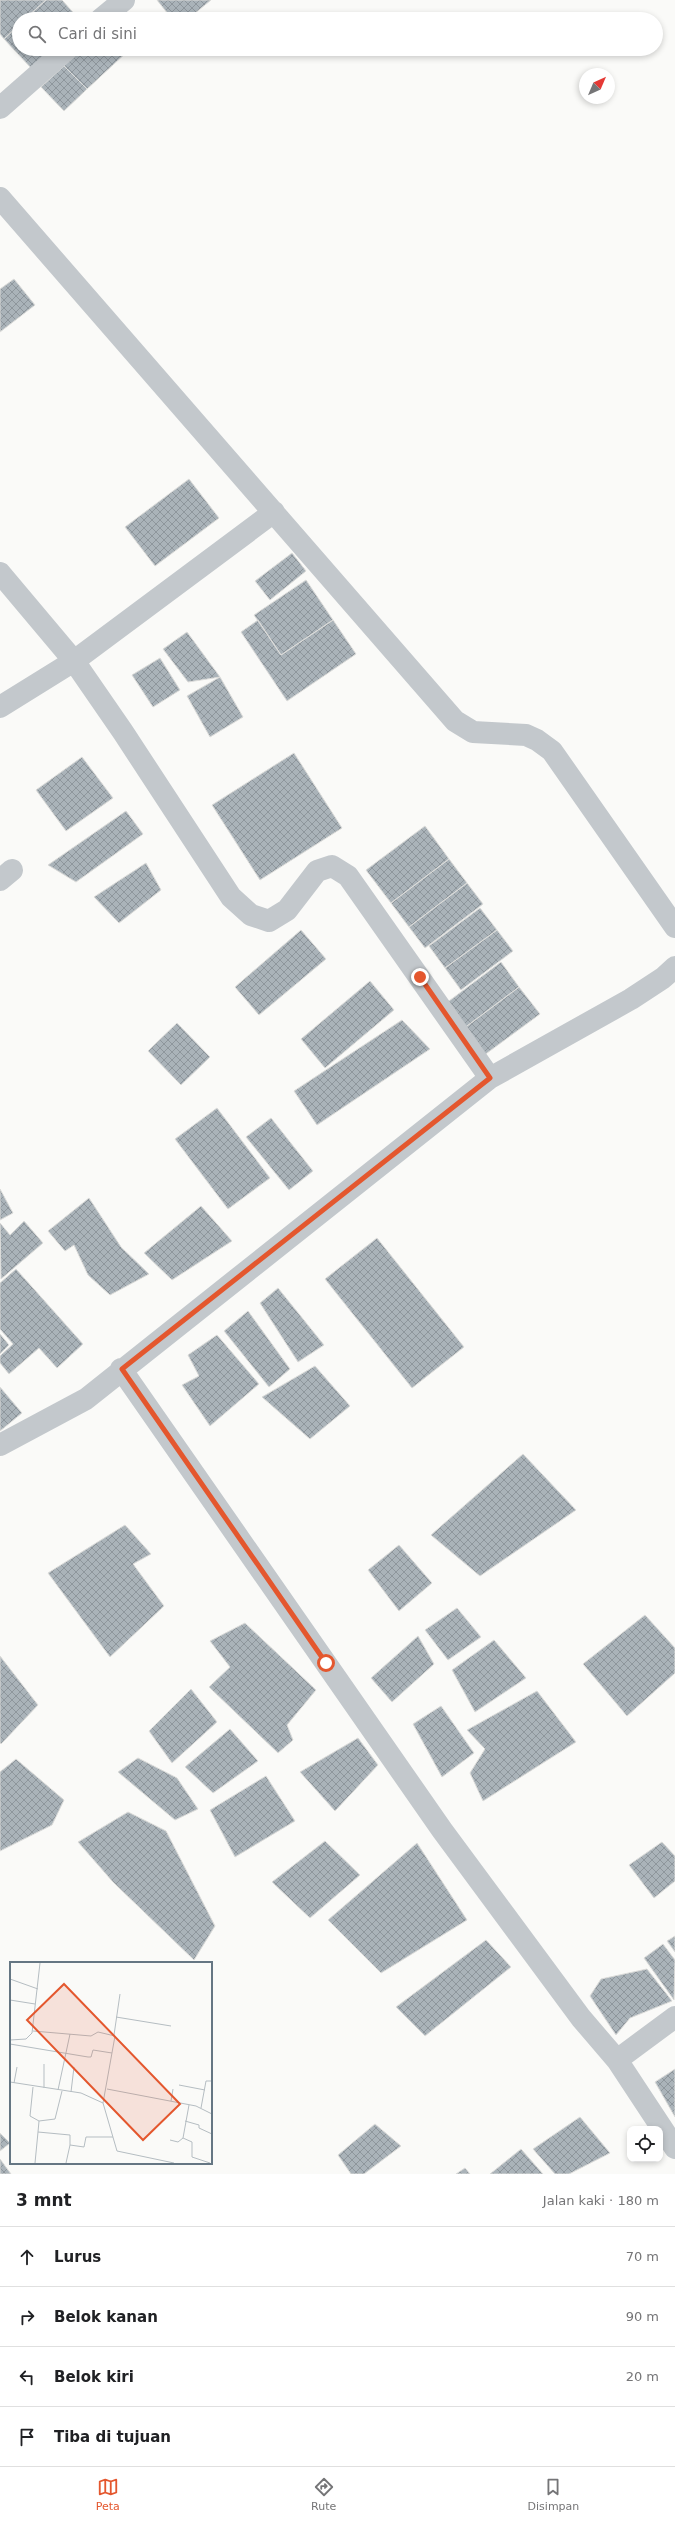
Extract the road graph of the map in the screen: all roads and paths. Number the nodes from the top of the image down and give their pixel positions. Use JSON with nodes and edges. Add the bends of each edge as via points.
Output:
{"nodes":[{"id":1,"x":124,"y":0,"type":"edge"},
{"id":2,"x":109,"y":12,"type":"edge"},
{"id":3,"x":59,"y":56,"type":"edge"},
{"id":4,"x":0,"y":108,"type":"edge"},
{"id":5,"x":0,"y":198,"type":"edge"},
{"id":6,"x":274,"y":512,"type":"junction"},
{"id":7,"x":0,"y":573,"type":"edge"},
{"id":8,"x":74,"y":661,"type":"junction"},
{"id":9,"x":0,"y":707,"type":"edge"},
{"id":10,"x":675,"y":927,"type":"edge"},
{"id":11,"x":675,"y":968,"type":"edge"},
{"id":12,"x":490,"y":1078,"type":"junction"},
{"id":13,"x":122,"y":1369,"type":"junction"},
{"id":14,"x":0,"y":1445,"type":"edge"},
{"id":15,"x":675,"y":2017,"type":"edge"},
{"id":16,"x":617,"y":2060,"type":"junction"},
{"id":17,"x":675,"y":2148,"type":"edge"}],
"edges":[{"from":1,"to":2,"type":"street"},
{"from":3,"to":4,"type":"street"},
{"from":5,"to":6,"type":"street"},
{"from":6,"to":8,"type":"street"},
{"from":6,"to":10,"type":"street","via":[[455,721],[472,732],[526,735],[538,740],[552,752]]},
{"from":7,"to":8,"type":"street"},
{"from":8,"to":9,"type":"street"},
{"from":8,"to":12,"type":"street","via":[[231,897],[251,915],[269,921],[287,910],[317,871],[332,866],[348,876]]},
{"from":11,"to":12,"type":"street","via":[[631,998]]},
{"from":12,"to":13,"type":"street"},
{"from":13,"to":14,"type":"street","via":[[86,1399]]},
{"from":13,"to":16,"type":"street","via":[[442,1830],[581,2018]]},
{"from":15,"to":16,"type":"street"},
{"from":16,"to":17,"type":"street"}]}
